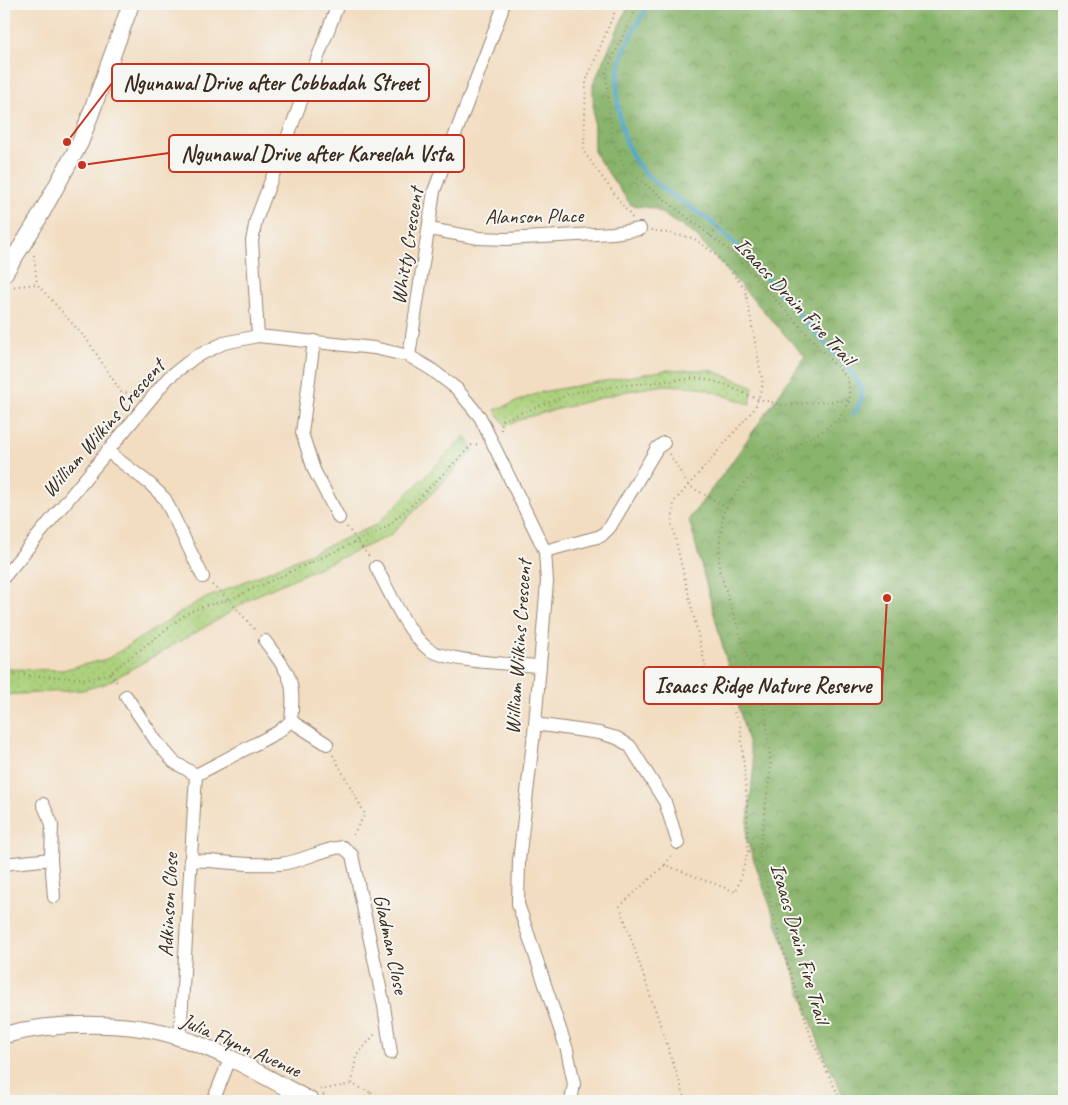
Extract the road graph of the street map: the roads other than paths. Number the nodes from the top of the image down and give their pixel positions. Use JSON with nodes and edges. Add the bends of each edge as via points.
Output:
{"nodes":[{"id":1,"x":131,"y":4,"type":"edge"},
{"id":2,"x":338,"y":4,"type":"edge"},
{"id":3,"x":503,"y":4,"type":"edge"},
{"id":4,"x":429,"y":229,"type":"junction"},
{"id":5,"x":640,"y":229,"type":"road end"},
{"id":6,"x":4,"y":274,"type":"edge"},
{"id":7,"x":258,"y":336,"type":"junction"},
{"id":8,"x":314,"y":341,"type":"junction"},
{"id":9,"x":409,"y":356,"type":"junction"},
{"id":10,"x":664,"y":443,"type":"road end"},
{"id":11,"x":107,"y":451,"type":"junction"},
{"id":12,"x":340,"y":518,"type":"road end"},
{"id":13,"x":545,"y":551,"type":"junction"},
{"id":14,"x":376,"y":567,"type":"road end"},
{"id":15,"x":203,"y":577,"type":"road end"},
{"id":16,"x":4,"y":578,"type":"edge"},
{"id":17,"x":265,"y":641,"type":"road end"},
{"id":18,"x":540,"y":666,"type":"junction"},
{"id":19,"x":126,"y":696,"type":"road end"},
{"id":20,"x":291,"y":721,"type":"junction"},
{"id":21,"x":534,"y":724,"type":"junction"},
{"id":22,"x":327,"y":744,"type":"road end"},
{"id":23,"x":196,"y":776,"type":"junction"},
{"id":24,"x":43,"y":804,"type":"dead end"},
{"id":25,"x":678,"y":843,"type":"dead end"},
{"id":26,"x":51,"y":859,"type":"junction"},
{"id":27,"x":190,"y":860,"type":"junction"},
{"id":28,"x":4,"y":864,"type":"edge"},
{"id":29,"x":54,"y":897,"type":"dead end"},
{"id":30,"x":4,"y":1035,"type":"edge"},
{"id":31,"x":180,"y":1037,"type":"junction"},
{"id":32,"x":391,"y":1053,"type":"dead end"},
{"id":33,"x":230,"y":1059,"type":"junction"},
{"id":34,"x":213,"y":1101,"type":"edge"},
{"id":35,"x":311,"y":1101,"type":"edge"},
{"id":36,"x":571,"y":1101,"type":"edge"}],
"edges":[{"from":1,"to":6,"type":"street","via":[[80,143]]},
{"from":2,"to":7,"type":"street","via":[[256,220],[252,241]]},
{"from":3,"to":4,"type":"street","name":"Whitty Crescent","via":[[434,191]]},
{"from":4,"to":5,"type":"street","name":"Alanson Place","via":[[506,239]]},
{"from":4,"to":9,"type":"street","name":"Whitty Crescent"},
{"from":7,"to":8,"type":"street","name":"William Wilkins Crescent"},
{"from":7,"to":11,"type":"street","name":"William Wilkins Crescent","via":[[224,343],[195,357],[168,378]]},
{"from":8,"to":9,"type":"street","name":"William Wilkins Crescent"},
{"from":8,"to":12,"type":"street","via":[[302,433],[314,470]]},
{"from":9,"to":13,"type":"street","name":"William Wilkins Crescent","via":[[432,368],[457,389],[480,417]]},
{"from":10,"to":13,"type":"street","via":[[657,448],[610,527],[601,536]]},
{"from":11,"to":15,"type":"street","via":[[165,499]]},
{"from":11,"to":16,"type":"street","name":"William Wilkins Crescent"},
{"from":13,"to":18,"type":"street","name":"William Wilkins Crescent","via":[[547,582]]},
{"from":14,"to":18,"type":"street","via":[[416,637],[428,650],[444,656]]},
{"from":17,"to":20,"type":"street","via":[[290,676],[294,700]]},
{"from":18,"to":21,"type":"street","name":"William Wilkins Crescent"},
{"from":19,"to":23,"type":"street","via":[[156,742],[174,762]]},
{"from":20,"to":22,"type":"street"},
{"from":20,"to":23,"type":"street","via":[[278,732]]},
{"from":21,"to":25,"type":"street","via":[[600,733],[618,738],[630,746],[666,802]]},
{"from":21,"to":36,"type":"street","name":"William Wilkins Crescent","via":[[518,861],[518,904],[567,1050],[574,1084]]},
{"from":23,"to":27,"type":"street","name":"Adkinson Close"},
{"from":24,"to":26,"type":"street","via":[[52,824]]},
{"from":26,"to":28,"type":"street"},
{"from":26,"to":29,"type":"street"},
{"from":27,"to":31,"type":"street","name":"Adkinson Close"},
{"from":27,"to":32,"type":"street","name":"Gladman Close","via":[[280,864],[299,861],[347,843]]},
{"from":30,"to":31,"type":"street","name":"Julia Flynn Avenue","via":[[55,1027],[92,1026],[138,1028]]},
{"from":31,"to":33,"type":"street","name":"Julia Flynn Avenue"},
{"from":33,"to":34,"type":"street"},
{"from":33,"to":35,"type":"street","name":"Julia Flynn Avenue"}]}
